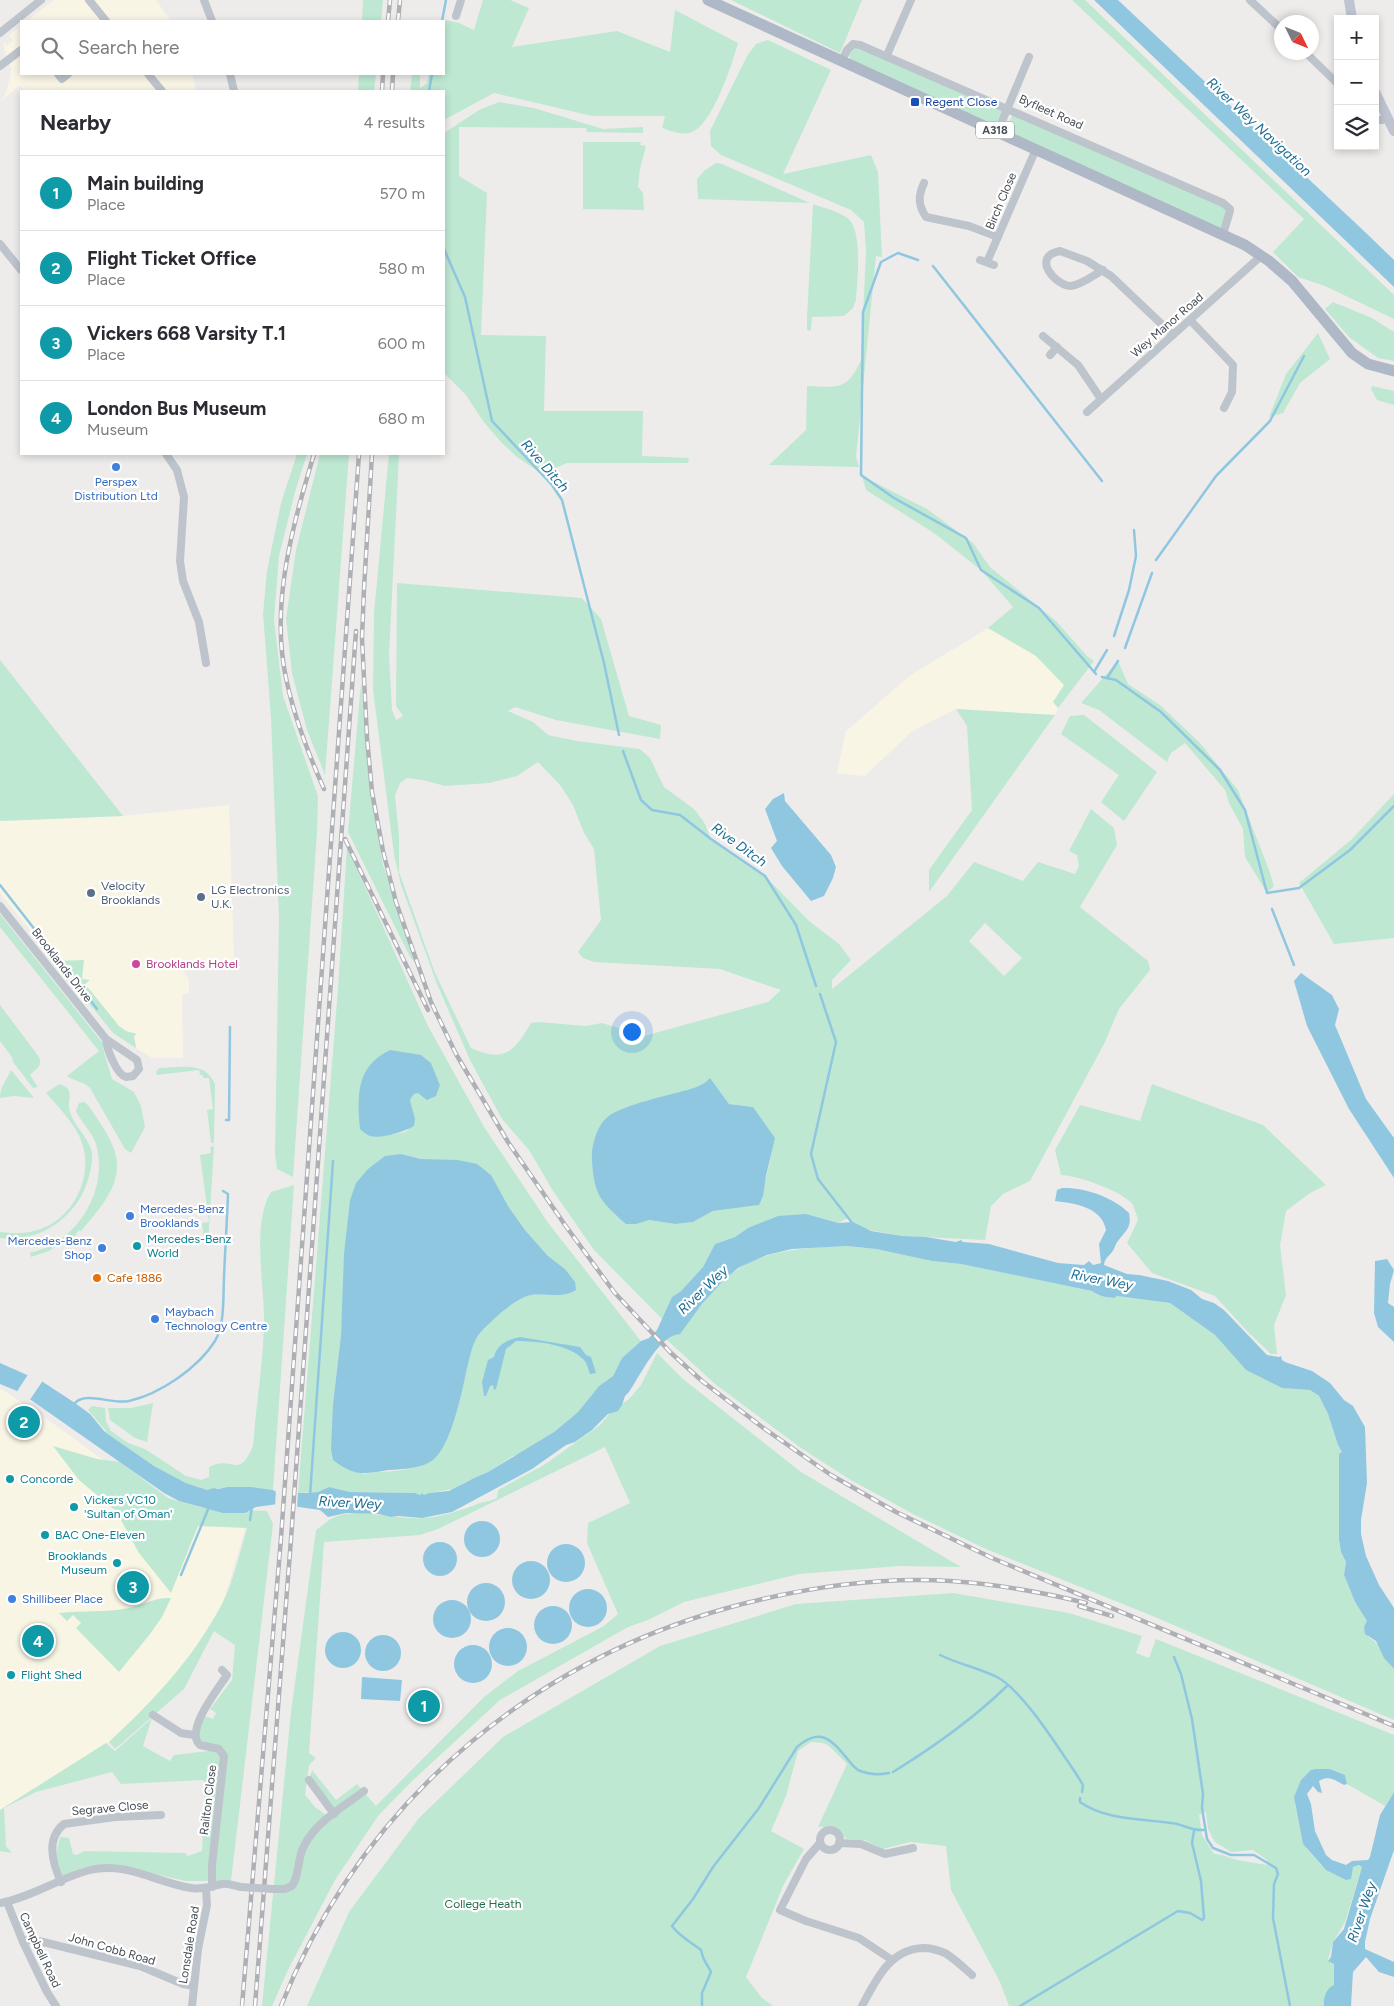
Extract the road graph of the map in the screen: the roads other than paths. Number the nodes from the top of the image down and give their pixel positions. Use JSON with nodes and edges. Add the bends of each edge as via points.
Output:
{"nodes":[{"id":1,"x":41,"y":0,"type":"edge"},
{"id":2,"x":89,"y":0,"type":"edge"},
{"id":3,"x":204,"y":0,"type":"edge"},
{"id":4,"x":460,"y":0,"type":"edge"},
{"id":5,"x":708,"y":0,"type":"edge"},
{"id":6,"x":911,"y":0,"type":"edge"},
{"id":7,"x":1250,"y":0,"type":"edge"},
{"id":8,"x":1349,"y":0,"type":"edge"},
{"id":9,"x":1351,"y":15,"type":"edge"},
{"id":10,"x":456,"y":16,"type":"dead end"},
{"id":11,"x":105,"y":20,"type":"edge"},
{"id":12,"x":212,"y":20,"type":"edge"},
{"id":13,"x":1274,"y":22,"type":"edge"},
{"id":14,"x":0,"y":33,"type":"edge"},
{"id":15,"x":20,"y":51,"type":"edge"},
{"id":16,"x":887,"y":55,"type":"junction"},
{"id":17,"x":1029,"y":57,"type":"dead end"},
{"id":18,"x":1313,"y":60,"type":"edge"},
{"id":19,"x":842,"y":61,"type":"junction"},
{"id":20,"x":0,"y":66,"type":"edge"},
{"id":21,"x":149,"y":75,"type":"edge"},
{"id":22,"x":230,"y":75,"type":"edge"},
{"id":23,"x":1334,"y":80,"type":"edge"},
{"id":24,"x":161,"y":90,"type":"edge"},
{"id":25,"x":234,"y":90,"type":"edge"},
{"id":26,"x":1379,"y":100,"type":"edge"},
{"id":27,"x":1007,"y":108,"type":"junction"},
{"id":28,"x":1387,"y":117,"type":"junction"},
{"id":29,"x":1379,"y":120,"type":"edge"},
{"id":30,"x":998,"y":131,"type":"junction"},
{"id":31,"x":1394,"y":131,"type":"edge"},
{"id":32,"x":1036,"y":148,"type":"junction"},
{"id":33,"x":923,"y":183,"type":"dead end"},
{"id":34,"x":1223,"y":234,"type":"junction"},
{"id":35,"x":998,"y":237,"type":"junction"},
{"id":36,"x":0,"y":244,"type":"edge"},
{"id":37,"x":1261,"y":256,"type":"junction"},
{"id":38,"x":987,"y":262,"type":"dead end"},
{"id":39,"x":20,"y":269,"type":"edge"},
{"id":40,"x":1104,"y":270,"type":"junction"},
{"id":41,"x":1190,"y":320,"type":"junction"},
{"id":42,"x":1173,"y":335,"type":"junction"},
{"id":43,"x":1043,"y":336,"type":"dead end"},
{"id":44,"x":1057,"y":347,"type":"junction"},
{"id":45,"x":1050,"y":355,"type":"dead end"},
{"id":46,"x":1394,"y":371,"type":"edge"},
{"id":47,"x":1101,"y":399,"type":"junction"},
{"id":48,"x":1224,"y":408,"type":"dead end"},
{"id":49,"x":1087,"y":412,"type":"dead end"},
{"id":50,"x":167,"y":455,"type":"edge"},
{"id":51,"x":206,"y":663,"type":"dead end"},
{"id":52,"x":0,"y":906,"type":"edge"},
{"id":53,"x":106,"y":1039,"type":"junction"},
{"id":54,"x":130,"y":1056,"type":"junction"},
{"id":55,"x":117,"y":1066,"type":"junction"},
{"id":56,"x":222,"y":1670,"type":"dead end"},
{"id":57,"x":153,"y":1715,"type":"dead end"},
{"id":58,"x":194,"y":1735,"type":"junction"},
{"id":59,"x":309,"y":1780,"type":"dead end"},
{"id":60,"x":364,"y":1791,"type":"dead end"},
{"id":61,"x":334,"y":1814,"type":"junction"},
{"id":62,"x":161,"y":1815,"type":"dead end"},
{"id":63,"x":820,"y":1843,"type":"junction"},
{"id":64,"x":839,"y":1843,"type":"junction"},
{"id":65,"x":913,"y":1848,"type":"dead end"},
{"id":66,"x":62,"y":1882,"type":"junction"},
{"id":67,"x":209,"y":1887,"type":"junction"},
{"id":68,"x":4,"y":1902,"type":"edge"},
{"id":69,"x":23,"y":1942,"type":"junction"},
{"id":70,"x":892,"y":1960,"type":"junction"},
{"id":71,"x":972,"y":1975,"type":"dead end"},
{"id":72,"x":194,"y":1986,"type":"junction"},
{"id":73,"x":56,"y":2006,"type":"edge"},
{"id":74,"x":192,"y":2006,"type":"edge"},
{"id":75,"x":862,"y":2006,"type":"edge"}],
"edges":[{"from":1,"to":14,"type":"street"},
{"from":2,"to":11,"type":"street"},
{"from":3,"to":12,"type":"street"},
{"from":4,"to":10,"type":"street"},
{"from":5,"to":19,"type":"main road","number":"A318"},
{"from":6,"to":16,"type":"street"},
{"from":7,"to":13,"type":"street"},
{"from":8,"to":9,"type":"main road"},
{"from":15,"to":20,"type":"street"},
{"from":16,"to":19,"type":"street","name":"Byfleet Road","via":[[853,44]]},
{"from":16,"to":27,"type":"street","name":"Byfleet Road"},
{"from":17,"to":27,"type":"street"},
{"from":18,"to":23,"type":"street"},
{"from":19,"to":30,"type":"main road","number":"A318"},
{"from":21,"to":24,"type":"street"},
{"from":22,"to":25,"type":"street"},
{"from":26,"to":28,"type":"main road"},
{"from":27,"to":30,"type":"street"},
{"from":27,"to":34,"type":"street","name":"Byfleet Road","via":[[1223,203],[1230,209]]},
{"from":28,"to":29,"type":"street"},
{"from":28,"to":31,"type":"main road"},
{"from":30,"to":32,"type":"main road","number":"A318"},
{"from":32,"to":34,"type":"main road","number":"A318"},
{"from":32,"to":35,"type":"street","name":"Birch Close"},
{"from":33,"to":35,"type":"street","via":[[919,203],[926,217],[969,226]]},
{"from":34,"to":37,"type":"main road","number":"A318"},
{"from":35,"to":38,"type":"street","name":"Birch Close"},
{"from":36,"to":39,"type":"street"},
{"from":37,"to":41,"type":"street","name":"Wey Manor Road"},
{"from":37,"to":46,"type":"main road","number":"A318","via":[[1292,281],[1352,353],[1368,364]]},
{"from":40,"to":40,"type":"street","via":[[1060,251],[1046,260],[1049,272],[1065,285],[1072,286]]},
{"from":40,"to":42,"type":"street"},
{"from":41,"to":42,"type":"street","name":"Wey Manor Road"},
{"from":41,"to":48,"type":"street","via":[[1233,365],[1232,392]]},
{"from":42,"to":47,"type":"street","name":"Wey Manor Road"},
{"from":43,"to":44,"type":"street"},
{"from":44,"to":45,"type":"street"},
{"from":44,"to":47,"type":"street","via":[[1078,365]]},
{"from":47,"to":49,"type":"street","name":"Wey Manor Road"},
{"from":50,"to":51,"type":"street","via":[[177,470],[184,497],[180,561],[183,581],[200,622]]},
{"from":52,"to":53,"type":"street","name":"Brooklands Drive"},
{"from":53,"to":54,"type":"street","name":"Brooklands Drive"},
{"from":53,"to":55,"type":"street","name":"Brooklands Drive"},
{"from":54,"to":55,"type":"street","via":[[122,1057]]},
{"from":54,"to":55,"type":"street","via":[[137,1060],[139,1066],[134,1076],[122,1076]]},
{"from":56,"to":58,"type":"street","via":[[227,1675]]},
{"from":57,"to":58,"type":"street","name":"Railton Close","via":[[181,1733]]},
{"from":58,"to":67,"type":"street","name":"Railton Close","via":[[200,1745],[219,1749],[224,1756]]},
{"from":59,"to":61,"type":"street"},
{"from":60,"to":61,"type":"street"},
{"from":61,"to":67,"type":"street","bridge":true,"via":[[310,1836],[293,1885],[288,1888],[224,1884]]},
{"from":62,"to":66,"type":"street","name":"Segrave Close","via":[[64,1824],[56,1832],[52,1852]]},
{"from":63,"to":64,"type":"street","via":[[829,1850]]},
{"from":63,"to":64,"type":"street","via":[[823,1834],[832,1831],[837,1834]]},
{"from":63,"to":70,"type":"street","via":[[806,1859],[780,1910],[859,1938]]},
{"from":64,"to":65,"type":"street","via":[[862,1844],[885,1854]]},
{"from":66,"to":67,"type":"street","via":[[90,1870],[105,1868],[122,1869],[192,1888]]},
{"from":66,"to":68,"type":"street"},
{"from":67,"to":72,"type":"street","name":"Lonsdale Road"},
{"from":68,"to":69,"type":"street","name":"Campbell Road"},
{"from":69,"to":72,"type":"street","name":"John Cobb Road","via":[[39,1941],[140,1966]]},
{"from":69,"to":73,"type":"street","name":"Campbell Road"},
{"from":70,"to":71,"type":"street","via":[[908,1950],[928,1948],[943,1952]]},
{"from":70,"to":75,"type":"street"},
{"from":72,"to":74,"type":"street","name":"Lonsdale Road"}]}
